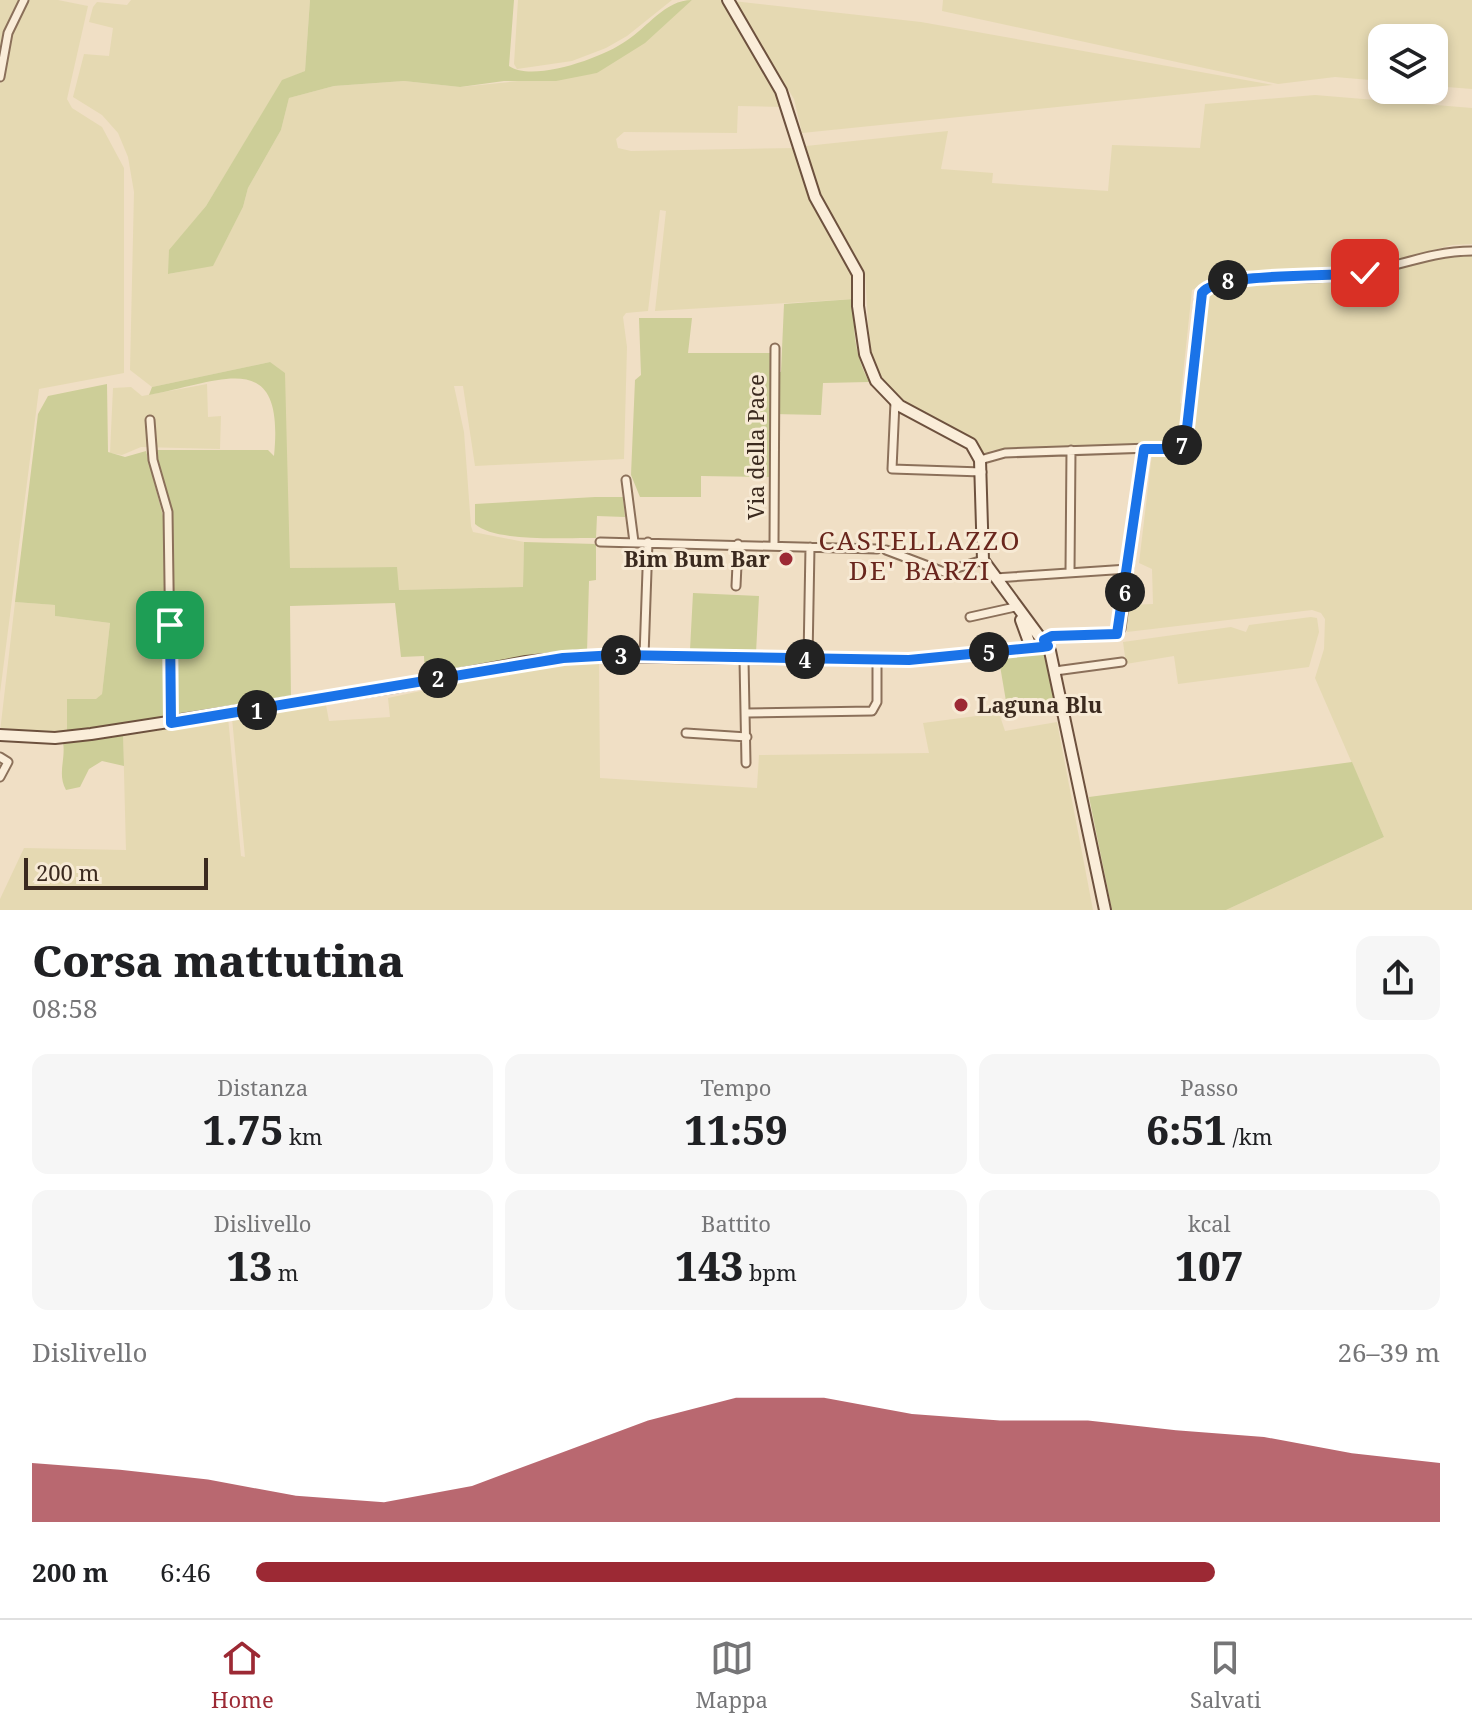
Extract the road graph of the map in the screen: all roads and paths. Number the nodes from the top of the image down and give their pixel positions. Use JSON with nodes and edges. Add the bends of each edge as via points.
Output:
{"nodes":[{"id":1,"x":24,"y":0,"type":"edge"},
{"id":2,"x":728,"y":0,"type":"edge"},
{"id":3,"x":0,"y":77,"type":"edge"},
{"id":4,"x":1472,"y":251,"type":"edge"},
{"id":5,"x":775,"y":348,"type":"dead end"},
{"id":6,"x":895,"y":402,"type":"junction"},
{"id":7,"x":150,"y":420,"type":"dead end"},
{"id":8,"x":1144,"y":449,"type":"junction"},
{"id":9,"x":1071,"y":450,"type":"junction"},
{"id":10,"x":981,"y":466,"type":"junction"},
{"id":11,"x":626,"y":480,"type":"dead end"},
{"id":12,"x":600,"y":542,"type":"dead end"},
{"id":13,"x":634,"y":542,"type":"junction"},
{"id":14,"x":648,"y":542,"type":"junction"},
{"id":15,"x":738,"y":544,"type":"junction"},
{"id":16,"x":774,"y":545,"type":"junction"},
{"id":17,"x":810,"y":547,"type":"junction"},
{"id":18,"x":983,"y":560,"type":"junction"},
{"id":19,"x":1128,"y":569,"type":"junction"},
{"id":20,"x":1070,"y":572,"type":"junction"},
{"id":21,"x":995,"y":578,"type":"junction"},
{"id":22,"x":736,"y":586,"type":"dead end"},
{"id":23,"x":1015,"y":607,"type":"junction"},
{"id":24,"x":970,"y":617,"type":"dead end"},
{"id":25,"x":1043,"y":640,"type":"junction"},
{"id":26,"x":1025,"y":646,"type":"junction"},
{"id":27,"x":644,"y":656,"type":"junction"},
{"id":28,"x":808,"y":659,"type":"junction"},
{"id":29,"x":744,"y":660,"type":"junction"},
{"id":30,"x":877,"y":660,"type":"junction"},
{"id":31,"x":1122,"y":662,"type":"dead end"},
{"id":32,"x":1055,"y":671,"type":"junction"},
{"id":33,"x":747,"y":713,"type":"junction"},
{"id":34,"x":171,"y":723,"type":"junction"},
{"id":35,"x":686,"y":733,"type":"dead end"},
{"id":36,"x":0,"y":735,"type":"edge"},
{"id":37,"x":747,"y":737,"type":"junction"},
{"id":38,"x":0,"y":757,"type":"edge"},
{"id":39,"x":746,"y":763,"type":"dead end"},
{"id":40,"x":0,"y":777,"type":"edge"},
{"id":41,"x":1105,"y":910,"type":"edge"}],
"edges":[{"from":1,"to":3,"type":"street","via":[[8,33]]},
{"from":2,"to":6,"type":"street","via":[[781,91],[815,197],[858,274],[865,354],[876,381]]},
{"from":4,"to":8,"type":"street","via":[[1433,253],[1344,276],[1238,279],[1208,286],[1197,310],[1184,442],[1176,449]]},
{"from":5,"to":16,"type":"street","name":"Via della Pace"},
{"from":6,"to":10,"type":"street","via":[[963,439]]},
{"from":6,"to":10,"type":"street","via":[[892,469]]},
{"from":7,"to":34,"type":"street","via":[[153,460],[168,512]]},
{"from":8,"to":9,"type":"street"},
{"from":8,"to":19,"type":"street"},
{"from":9,"to":10,"type":"street","via":[[995,454]]},
{"from":9,"to":20,"type":"street"},
{"from":10,"to":18,"type":"street"},
{"from":11,"to":13,"type":"street"},
{"from":12,"to":13,"type":"street"},
{"from":13,"to":14,"type":"street"},
{"from":14,"to":15,"type":"street"},
{"from":14,"to":27,"type":"street"},
{"from":15,"to":16,"type":"street"},
{"from":15,"to":22,"type":"street"},
{"from":16,"to":17,"type":"street"},
{"from":17,"to":18,"type":"street","via":[[882,550],[944,572]]},
{"from":17,"to":28,"type":"street"},
{"from":18,"to":21,"type":"street"},
{"from":19,"to":20,"type":"street"},
{"from":19,"to":25,"type":"street","via":[[1117,634]]},
{"from":20,"to":21,"type":"street"},
{"from":21,"to":23,"type":"street"},
{"from":23,"to":24,"type":"street"},
{"from":23,"to":25,"type":"street"},
{"from":23,"to":26,"type":"street"},
{"from":25,"to":26,"type":"street"},
{"from":25,"to":32,"type":"street"},
{"from":26,"to":30,"type":"street"},
{"from":27,"to":29,"type":"street"},
{"from":27,"to":34,"type":"street","via":[[526,662]]},
{"from":28,"to":29,"type":"street"},
{"from":28,"to":30,"type":"street"},
{"from":29,"to":33,"type":"street"},
{"from":30,"to":33,"type":"street","via":[[877,702],[872,711]]},
{"from":31,"to":32,"type":"street"},
{"from":32,"to":41,"type":"street"},
{"from":33,"to":37,"type":"street"},
{"from":34,"to":36,"type":"street","via":[[55,738]]},
{"from":35,"to":37,"type":"street"},
{"from":37,"to":39,"type":"street"},
{"from":38,"to":40,"type":"street","via":[[8,762]]}]}
